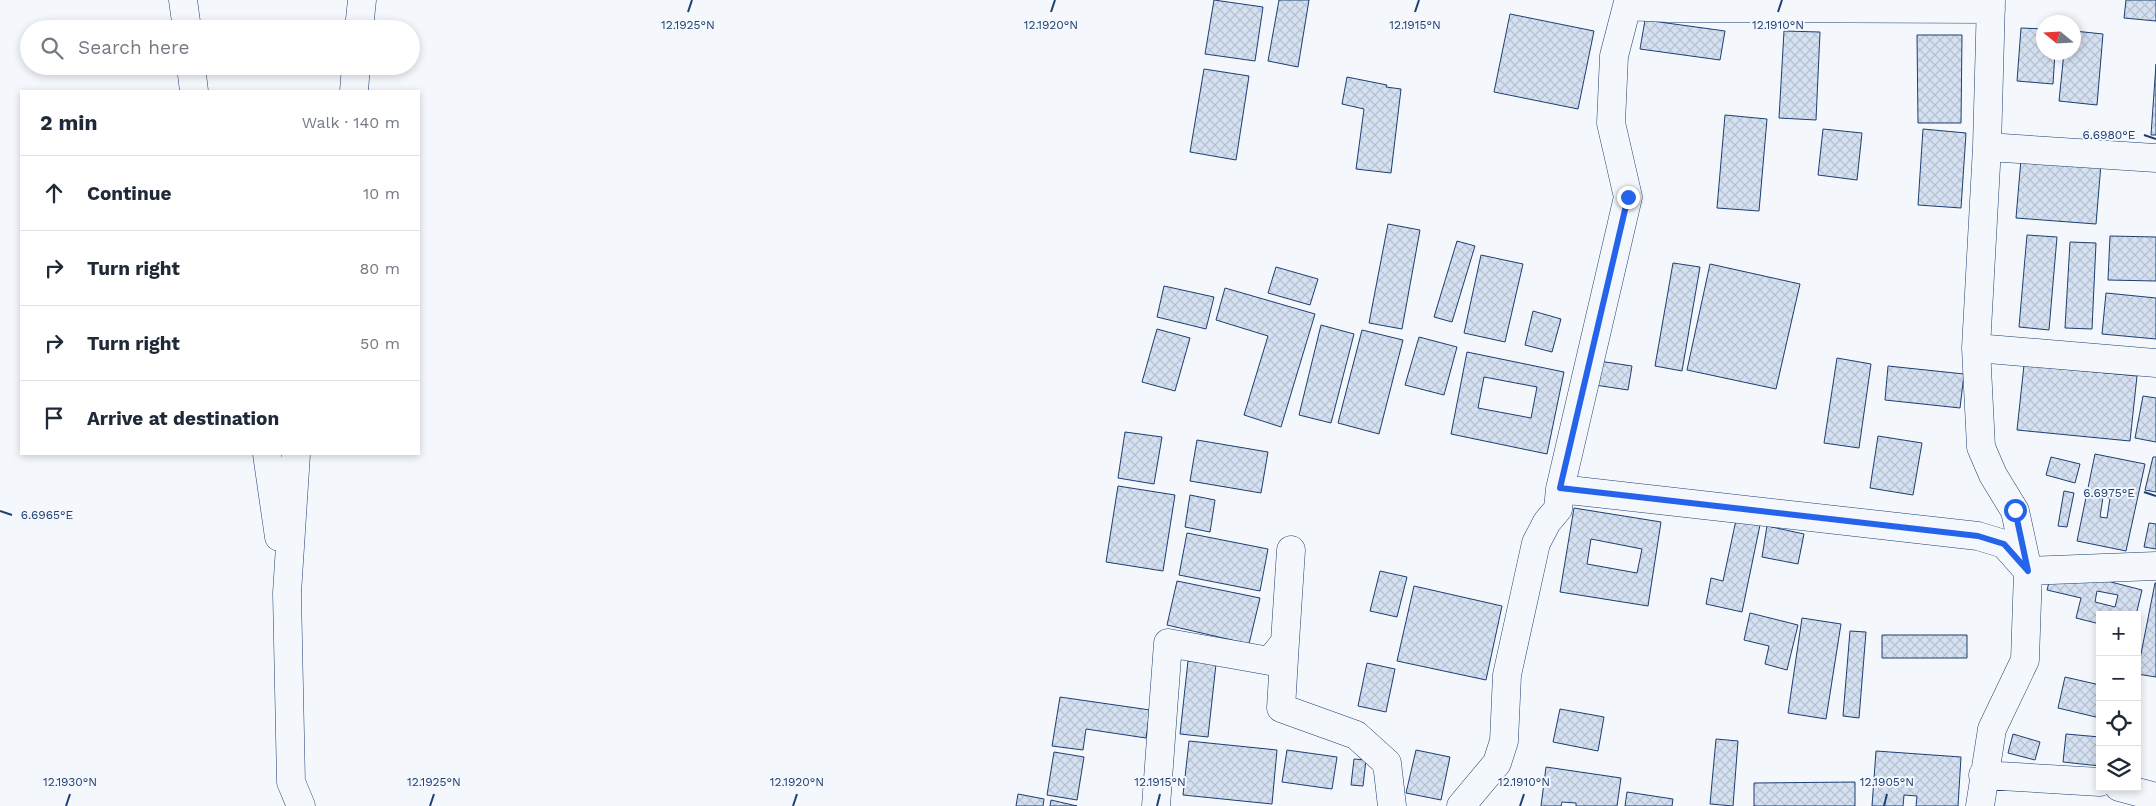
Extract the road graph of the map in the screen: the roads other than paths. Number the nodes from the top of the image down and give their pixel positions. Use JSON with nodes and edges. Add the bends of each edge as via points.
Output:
{"nodes":[{"id":1,"x":183,"y":0,"type":"edge"},
{"id":2,"x":362,"y":0,"type":"edge"},
{"id":3,"x":1991,"y":5,"type":"edge"},
{"id":4,"x":186,"y":20,"type":"edge"},
{"id":5,"x":361,"y":20,"type":"edge"},
{"id":6,"x":192,"y":75,"type":"edge"},
{"id":7,"x":355,"y":75,"type":"edge"},
{"id":8,"x":194,"y":90,"type":"edge"},
{"id":9,"x":354,"y":90,"type":"edge"},
{"id":10,"x":1987,"y":147,"type":"junction"},
{"id":11,"x":2156,"y":158,"type":"edge"},
{"id":12,"x":1976,"y":348,"type":"junction"},
{"id":13,"x":2156,"y":363,"type":"edge"},
{"id":14,"x":267,"y":455,"type":"edge"},
{"id":15,"x":296,"y":455,"type":"edge"},
{"id":16,"x":1560,"y":488,"type":"junction"},
{"id":17,"x":1290,"y":550,"type":"dead end"},
{"id":18,"x":2156,"y":566,"type":"edge"},
{"id":19,"x":2028,"y":571,"type":"junction"},
{"id":20,"x":287,"y":593,"type":"junction"},
{"id":21,"x":1285,"y":642,"type":"junction"},
{"id":22,"x":1983,"y":775,"type":"junction"},
{"id":23,"x":2096,"y":782,"type":"edge"},
{"id":24,"x":2134,"y":791,"type":"edge"},
{"id":25,"x":2156,"y":797,"type":"edge"},
{"id":26,"x":301,"y":806,"type":"edge"},
{"id":27,"x":1156,"y":806,"type":"edge"},
{"id":28,"x":1392,"y":806,"type":"edge"},
{"id":29,"x":1461,"y":806,"type":"edge"},
{"id":30,"x":1980,"y":806,"type":"edge"}],
"edges":[{"from":1,"to":4,"type":"street"},
{"from":2,"to":5,"type":"street"},
{"from":3,"to":10,"type":"street"},
{"from":3,"to":16,"type":"street","via":[[1627,6],[1614,56],[1611,123],[1628,197]]},
{"from":6,"to":8,"type":"street"},
{"from":7,"to":9,"type":"street"},
{"from":10,"to":11,"type":"street"},
{"from":10,"to":12,"type":"street"},
{"from":12,"to":13,"type":"street"},
{"from":12,"to":19,"type":"street","via":[[1981,447],[1993,475],[2015,510]]},
{"from":14,"to":20,"type":"street"},
{"from":15,"to":20,"type":"street"},
{"from":16,"to":19,"type":"street","via":[[1978,536],[2004,544]]},
{"from":16,"to":29,"type":"street","via":[[1558,509],[1547,522],[1534,552],[1507,675],[1504,741],[1497,763]]},
{"from":17,"to":21,"type":"street"},
{"from":18,"to":19,"type":"street"},
{"from":19,"to":22,"type":"street","via":[[2025,660],[1992,729]]},
{"from":20,"to":26,"type":"street","via":[[291,782]]},
{"from":21,"to":27,"type":"street","via":[[1270,661],[1168,643]]},
{"from":21,"to":28,"type":"street","via":[[1281,708],[1356,735],[1387,763]]},
{"from":22,"to":23,"type":"street"},
{"from":22,"to":30,"type":"street"},
{"from":24,"to":25,"type":"street"}]}
